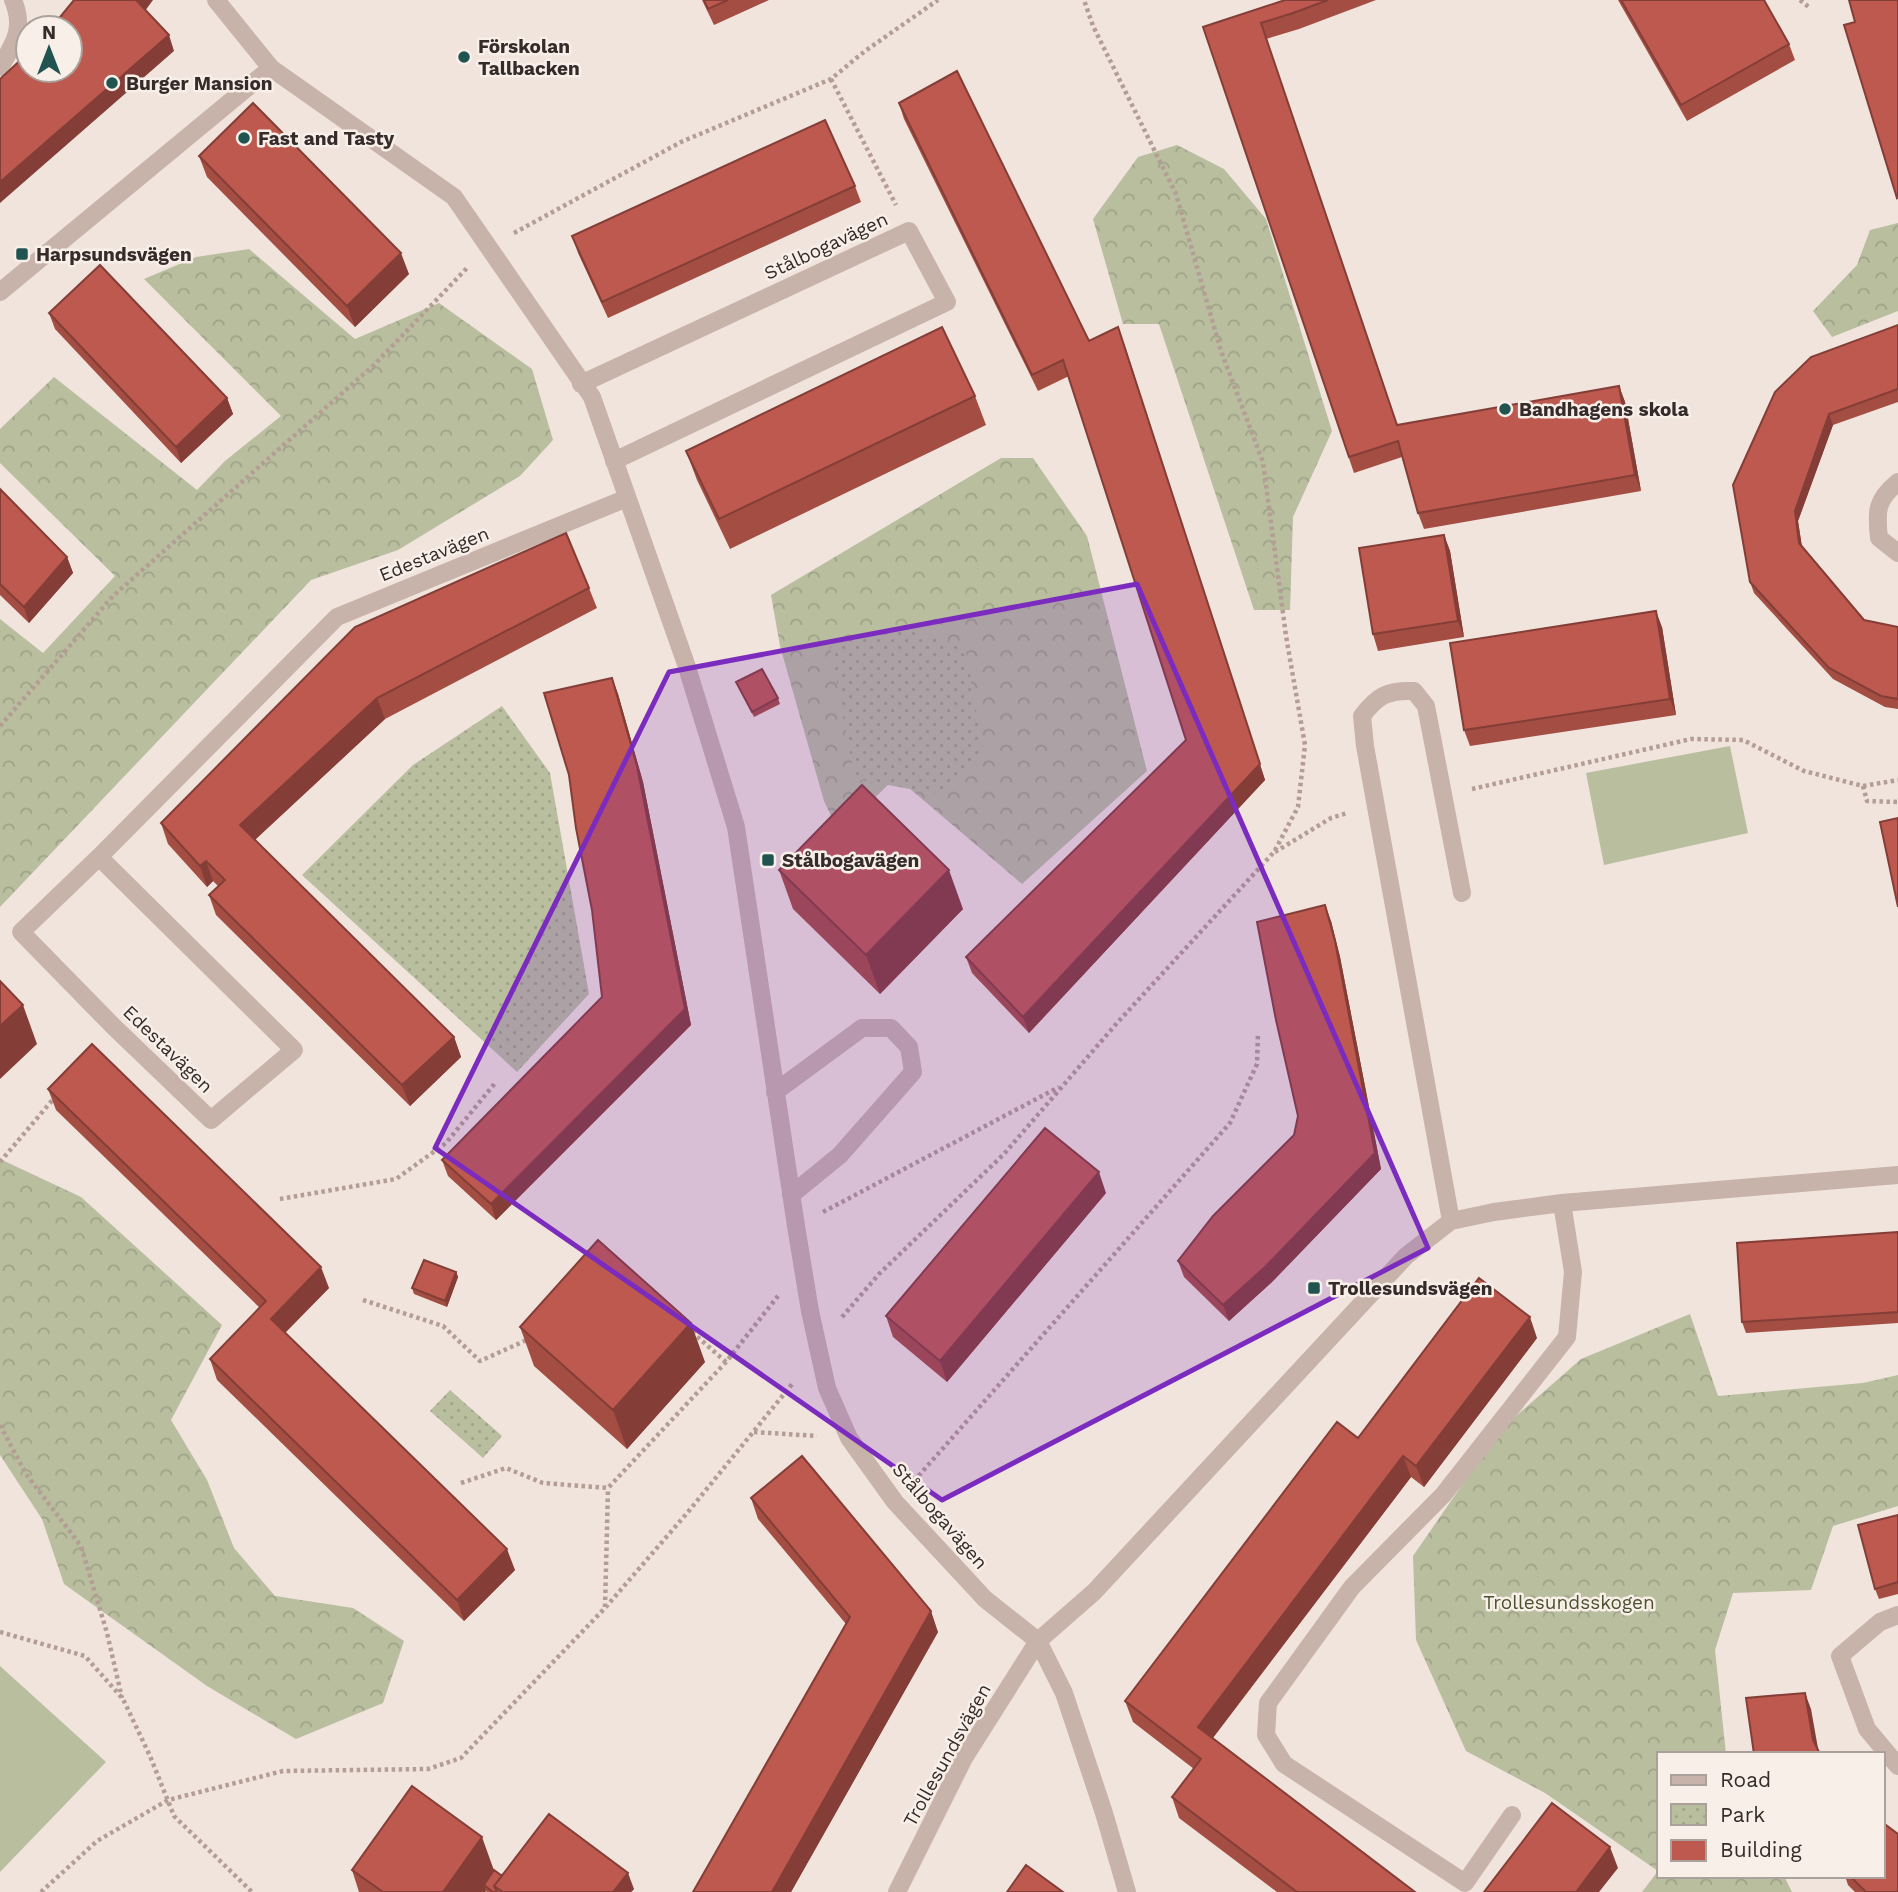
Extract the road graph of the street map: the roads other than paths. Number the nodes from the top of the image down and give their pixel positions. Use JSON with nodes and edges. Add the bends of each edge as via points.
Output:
{"nodes":[{"id":1,"x":13,"y":0,"type":"edge"},
{"id":2,"x":216,"y":0,"type":"edge"},
{"id":3,"x":0,"y":67,"type":"edge"},
{"id":4,"x":271,"y":68,"type":"junction"},
{"id":5,"x":0,"y":292,"type":"edge"},
{"id":6,"x":581,"y":384,"type":"junction"},
{"id":7,"x":614,"y":461,"type":"junction"},
{"id":8,"x":1898,"y":482,"type":"edge"},
{"id":9,"x":627,"y":498,"type":"junction"},
{"id":10,"x":1898,"y":553,"type":"edge"},
{"id":11,"x":99,"y":857,"type":"junction"},
{"id":12,"x":1462,"y":893,"type":"dead end"},
{"id":13,"x":775,"y":1092,"type":"junction"},
{"id":14,"x":1898,"y":1175,"type":"edge"},
{"id":15,"x":791,"y":1195,"type":"junction"},
{"id":16,"x":1562,"y":1203,"type":"junction"},
{"id":17,"x":1451,"y":1221,"type":"junction"},
{"id":18,"x":1898,"y":1615,"type":"edge"},
{"id":19,"x":1038,"y":1641,"type":"junction"},
{"id":20,"x":1898,"y":1766,"type":"edge"},
{"id":21,"x":1512,"y":1815,"type":"dead end"},
{"id":22,"x":897,"y":1892,"type":"edge"},
{"id":23,"x":1127,"y":1892,"type":"edge"}],
"edges":[{"from":1,"to":3,"type":"street","via":[[18,37]]},
{"from":2,"to":4,"type":"street","name":"Stålbogavägen"},
{"from":4,"to":5,"type":"street"},
{"from":4,"to":6,"type":"street","name":"Stålbogavägen","via":[[454,197]]},
{"from":6,"to":7,"type":"street","name":"Stålbogavägen","via":[[592,397]]},
{"from":6,"to":7,"type":"street","name":"Stålbogavägen","via":[[909,231],[947,302]]},
{"from":7,"to":9,"type":"street","name":"Stålbogavägen"},
{"from":8,"to":10,"type":"street","via":[[1876,511],[1879,538]]},
{"from":9,"to":11,"type":"street","name":"Edestavägen","via":[[337,617]]},
{"from":9,"to":13,"type":"street","name":"Stålbogavägen","via":[[686,664],[736,827]]},
{"from":11,"to":11,"type":"street","name":"Edestavägen","via":[[21,932],[211,1120],[294,1050]]},
{"from":12,"to":17,"type":"street","via":[[1426,706],[1414,691],[1396,691],[1375,700],[1362,716],[1365,746]]},
{"from":13,"to":15,"type":"street","name":"Stålbogavägen"},
{"from":13,"to":15,"type":"street","via":[[862,1027],[891,1028],[909,1046],[913,1072],[840,1155]]},
{"from":14,"to":16,"type":"street","name":"Trollesundsvägen"},
{"from":15,"to":19,"type":"street","name":"Stålbogavägen","via":[[827,1388],[849,1438],[895,1502],[985,1599]]},
{"from":16,"to":17,"type":"street","name":"Trollesundsvägen"},
{"from":16,"to":21,"type":"street","via":[[1573,1272],[1567,1336],[1443,1495],[1352,1587],[1268,1703],[1266,1735],[1284,1764],[1465,1883]]},
{"from":17,"to":19,"type":"street","name":"Trollesundsvägen","via":[[1406,1256],[1094,1592]]},
{"from":18,"to":20,"type":"street","via":[[1880,1622],[1840,1656],[1867,1729]]},
{"from":19,"to":22,"type":"street","name":"Trollesundsvägen","via":[[964,1758]]},
{"from":19,"to":23,"type":"street","via":[[1064,1693]]}]}
